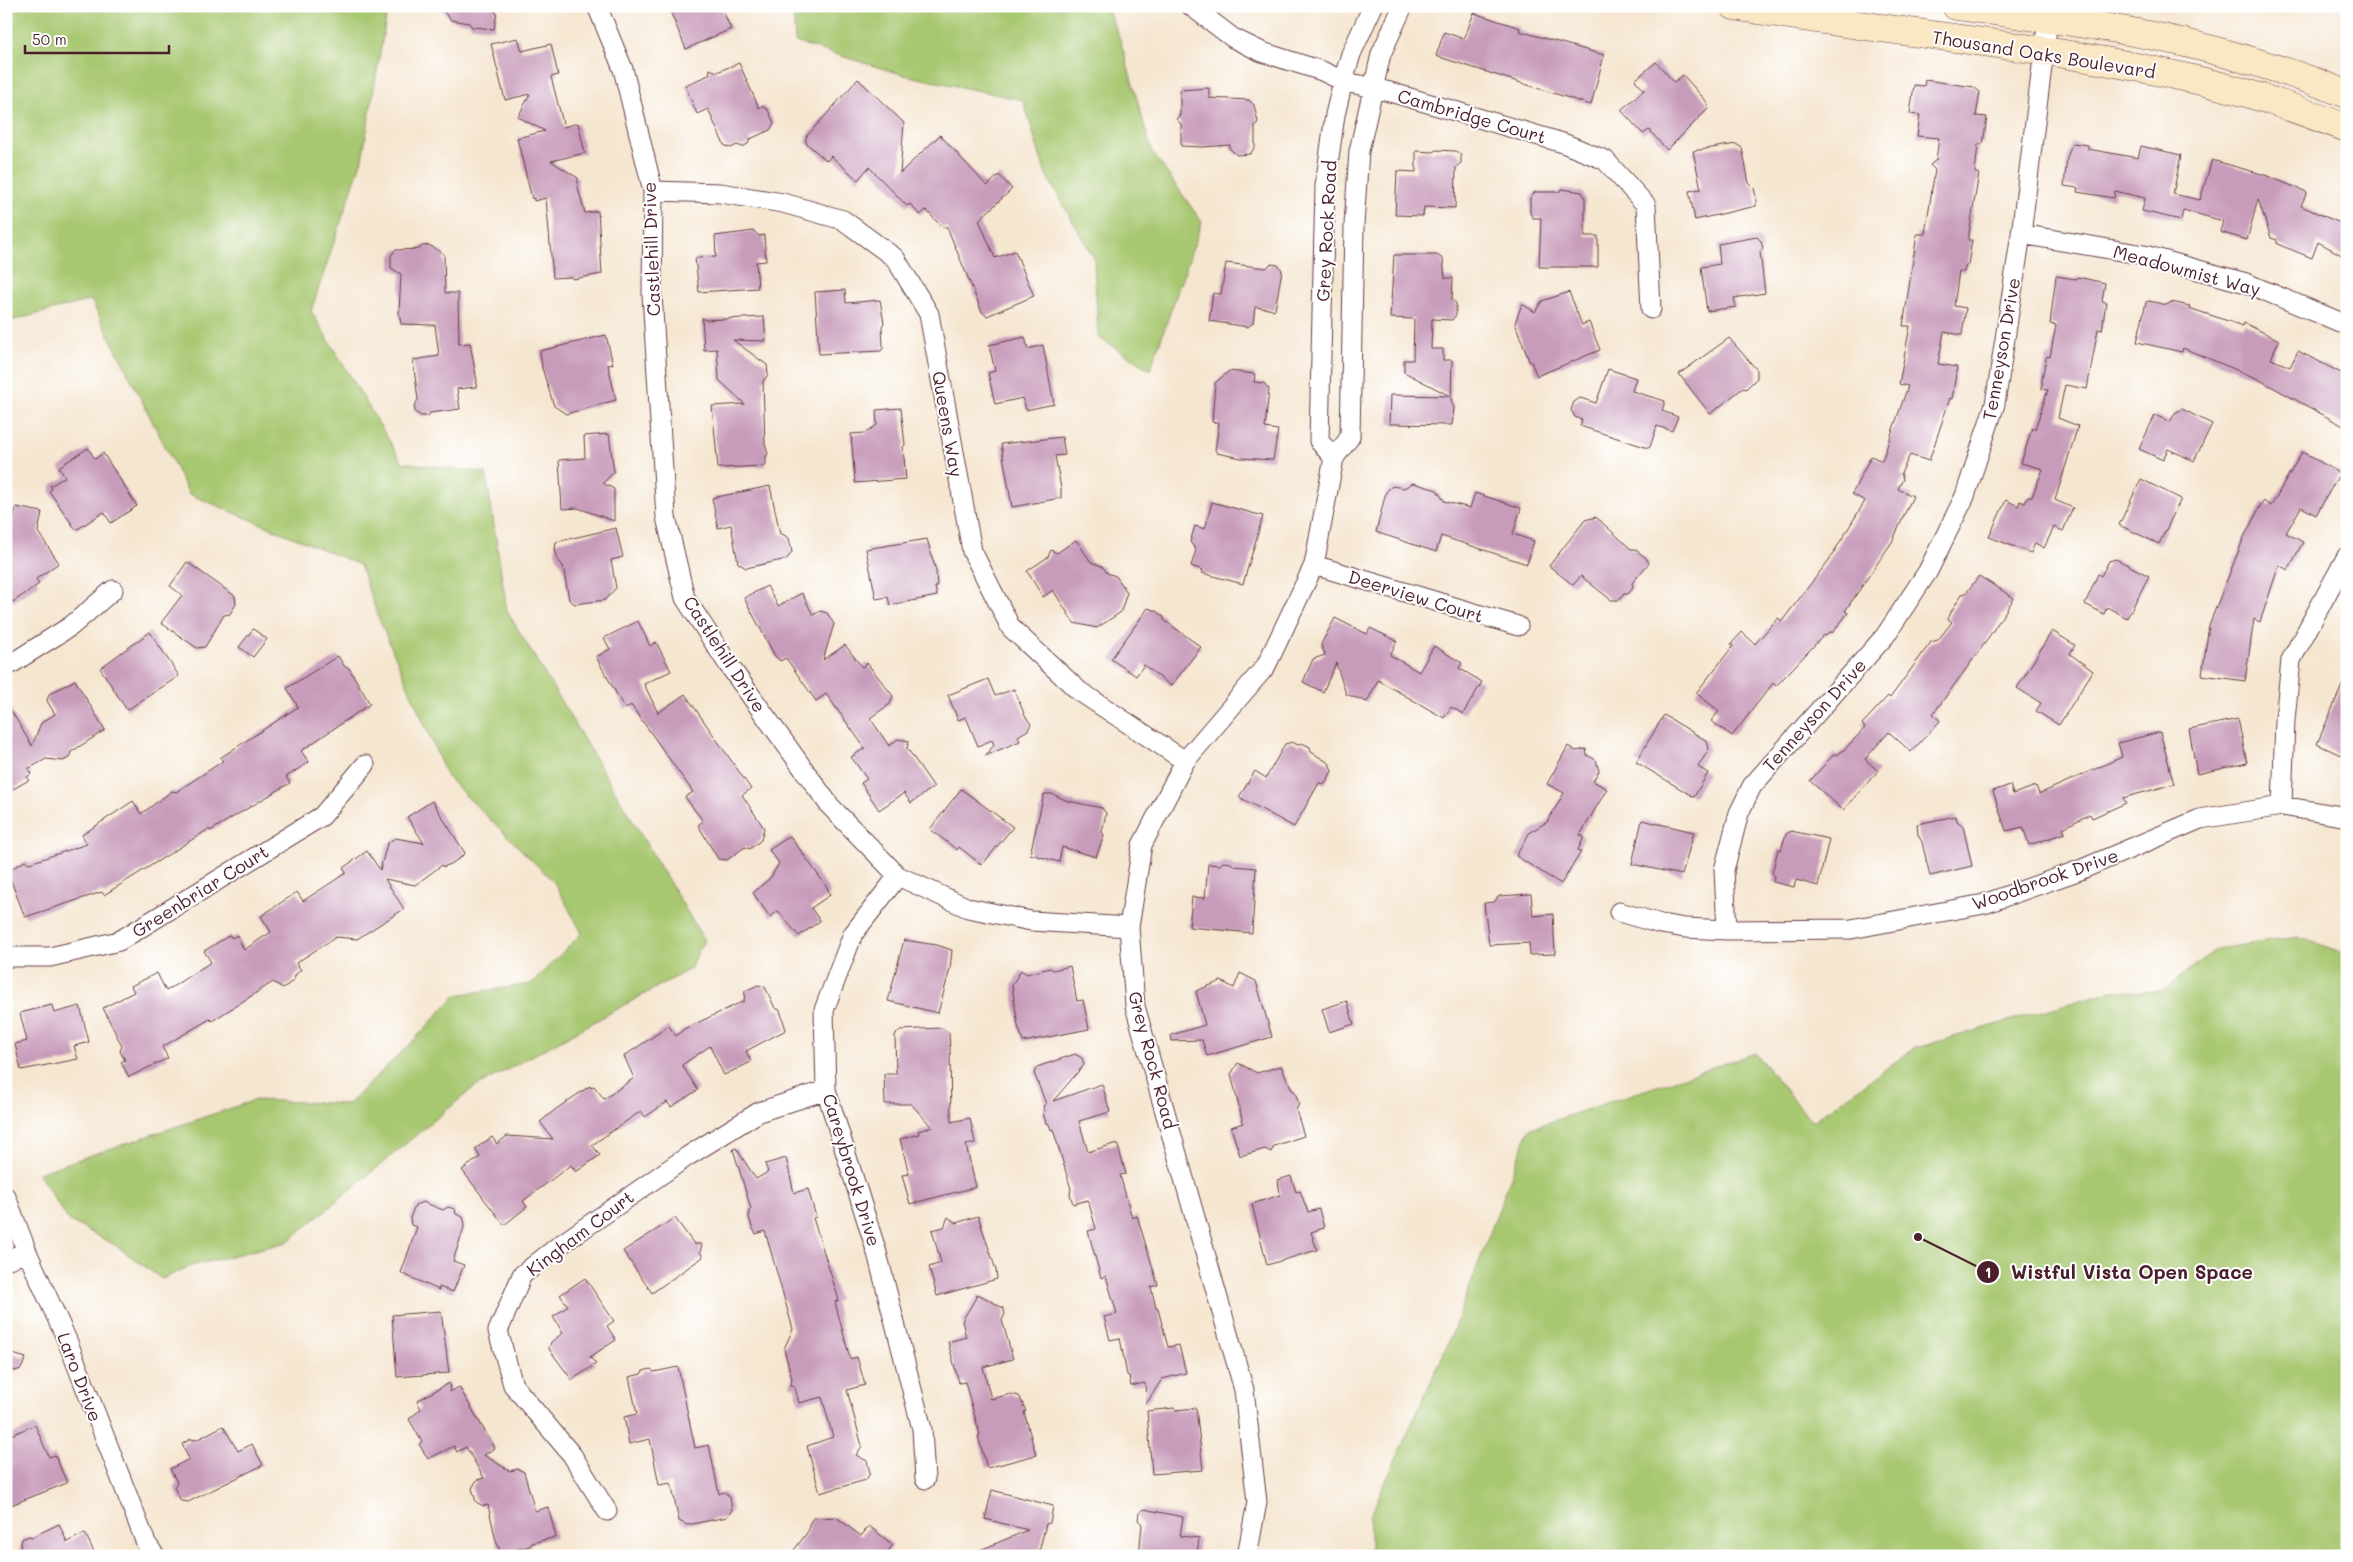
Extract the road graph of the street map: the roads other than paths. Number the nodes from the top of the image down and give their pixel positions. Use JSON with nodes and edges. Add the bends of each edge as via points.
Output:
{"nodes":[{"id":1,"x":597,"y":6,"type":"edge"},
{"id":2,"x":1191,"y":6,"type":"edge"},
{"id":3,"x":1373,"y":6,"type":"edge"},
{"id":4,"x":1403,"y":6,"type":"edge"},
{"id":5,"x":1734,"y":6,"type":"edge"},
{"id":6,"x":1956,"y":6,"type":"edge"},
{"id":7,"x":2048,"y":19,"type":"junction"},
{"id":8,"x":2044,"y":51,"type":"junction"},
{"id":9,"x":1342,"y":80,"type":"junction"},
{"id":10,"x":1372,"y":88,"type":"junction"},
{"id":11,"x":2347,"y":94,"type":"edge"},
{"id":12,"x":2347,"y":128,"type":"edge"},
{"id":13,"x":653,"y":192,"type":"junction"},
{"id":14,"x":2021,"y":234,"type":"junction"},
{"id":15,"x":1651,"y":309,"type":"dead end"},
{"id":16,"x":2347,"y":325,"type":"edge"},
{"id":17,"x":1334,"y":458,"type":"junction"},
{"id":18,"x":2347,"y":556,"type":"edge"},
{"id":19,"x":1314,"y":565,"type":"junction"},
{"id":20,"x":113,"y":590,"type":"dead end"},
{"id":21,"x":1518,"y":626,"type":"dead end"},
{"id":22,"x":6,"y":667,"type":"edge"},
{"id":23,"x":1184,"y":761,"type":"junction"},
{"id":24,"x":365,"y":765,"type":"dead end"},
{"id":25,"x":2282,"y":806,"type":"junction"},
{"id":26,"x":2347,"y":817,"type":"edge"},
{"id":27,"x":898,"y":876,"type":"junction"},
{"id":28,"x":1619,"y":912,"type":"dead end"},
{"id":29,"x":1129,"y":927,"type":"junction"},
{"id":30,"x":1727,"y":930,"type":"junction"},
{"id":31,"x":6,"y":957,"type":"edge"},
{"id":32,"x":826,"y":1090,"type":"junction"},
{"id":33,"x":6,"y":1198,"type":"edge"},
{"id":34,"x":27,"y":1252,"type":"junction"},
{"id":35,"x":6,"y":1260,"type":"edge"},
{"id":36,"x":925,"y":1479,"type":"dead end"},
{"id":37,"x":607,"y":1511,"type":"dead end"},
{"id":38,"x":155,"y":1556,"type":"edge"},
{"id":39,"x":1247,"y":1556,"type":"edge"}],
"edges":[{"from":1,"to":13,"type":"street","name":"Castlehill Drive","via":[[623,69]]},
{"from":2,"to":9,"type":"street","name":"Cambridge Court","via":[[1233,38],[1262,52]]},
{"from":3,"to":9,"type":"street","name":"Grey Rock Road"},
{"from":4,"to":10,"type":"street","name":"Grey Rock Road","via":[[1382,54]]},
{"from":5,"to":8,"type":"main road","name":"Thousand Oaks Boulevard"},
{"from":6,"to":7,"type":"main road","name":"Thousand Oaks Boulevard"},
{"from":7,"to":8,"type":"street","name":"Tenneyson Drive"},
{"from":7,"to":11,"type":"main road","name":"Thousand Oaks Boulevard","via":[[2208,48]]},
{"from":8,"to":12,"type":"main road","name":"Thousand Oaks Boulevard","via":[[2218,85]]},
{"from":8,"to":14,"type":"street","name":"Tenneyson Drive"},
{"from":9,"to":10,"type":"street","name":"Cambridge Court"},
{"from":9,"to":17,"type":"street","name":"Grey Rock Road","via":[[1325,186],[1321,344],[1319,441]]},
{"from":10,"to":15,"type":"street","name":"Cambridge Court","via":[[1563,143],[1605,160],[1646,205]]},
{"from":10,"to":17,"type":"street","name":"Grey Rock Road","via":[[1359,152],[1356,188],[1350,437]]},
{"from":13,"to":23,"type":"street","name":"Queens Way","via":[[720,193],[792,205],[843,220],[895,258],[929,314],[972,551],[1011,628],[1079,691]]},
{"from":13,"to":27,"type":"street","name":"Castlehill Drive","via":[[652,295],[666,517],[685,598],[830,806]]},
{"from":14,"to":16,"type":"street","name":"Meadowmist Way","via":[[2144,255],[2246,283]]},
{"from":14,"to":30,"type":"street","name":"Tenneyson Drive","via":[[1995,404],[1965,496],[1928,571],[1885,636],[1752,786],[1739,814],[1724,870]]},
{"from":17,"to":19,"type":"street","name":"Grey Rock Road"},
{"from":18,"to":25,"type":"street","via":[[2291,660],[2284,720]]},
{"from":19,"to":21,"type":"street","name":"Deerview Court"},
{"from":19,"to":23,"type":"street","name":"Grey Rock Road","via":[[1266,666]]},
{"from":20,"to":22,"type":"street","via":[[71,626]]},
{"from":23,"to":29,"type":"street","name":"Grey Rock Road","via":[[1142,845]]},
{"from":24,"to":31,"type":"street","name":"Greenbriar Court","via":[[322,816],[119,942],[50,957]]},
{"from":25,"to":26,"type":"street","name":"Woodbrook Drive"},
{"from":25,"to":30,"type":"street","name":"Woodbrook Drive","via":[[2200,819],[2080,870],[1984,904],[1851,929]]},
{"from":27,"to":29,"type":"street","name":"Castlehill Drive","via":[[968,908],[1030,921]]},
{"from":27,"to":32,"type":"street","name":"Careybrook Drive","via":[[853,934],[824,1010]]},
{"from":28,"to":30,"type":"street","name":"Woodbrook Drive","via":[[1669,926]]},
{"from":29,"to":39,"type":"street","name":"Grey Rock Road","via":[[1135,1006],[1244,1390],[1257,1502]]},
{"from":32,"to":36,"type":"street","name":"Careybrook Drive","via":[[877,1253],[922,1429]]},
{"from":32,"to":37,"type":"street","name":"Kingham Court","via":[[759,1112],[688,1156],[522,1275],[498,1331],[513,1385],[572,1455]]},
{"from":33,"to":34,"type":"street","name":"Laro Drive"},
{"from":34,"to":35,"type":"street"},
{"from":34,"to":38,"type":"street","name":"Laro Drive","via":[[67,1340],[146,1543]]}]}
